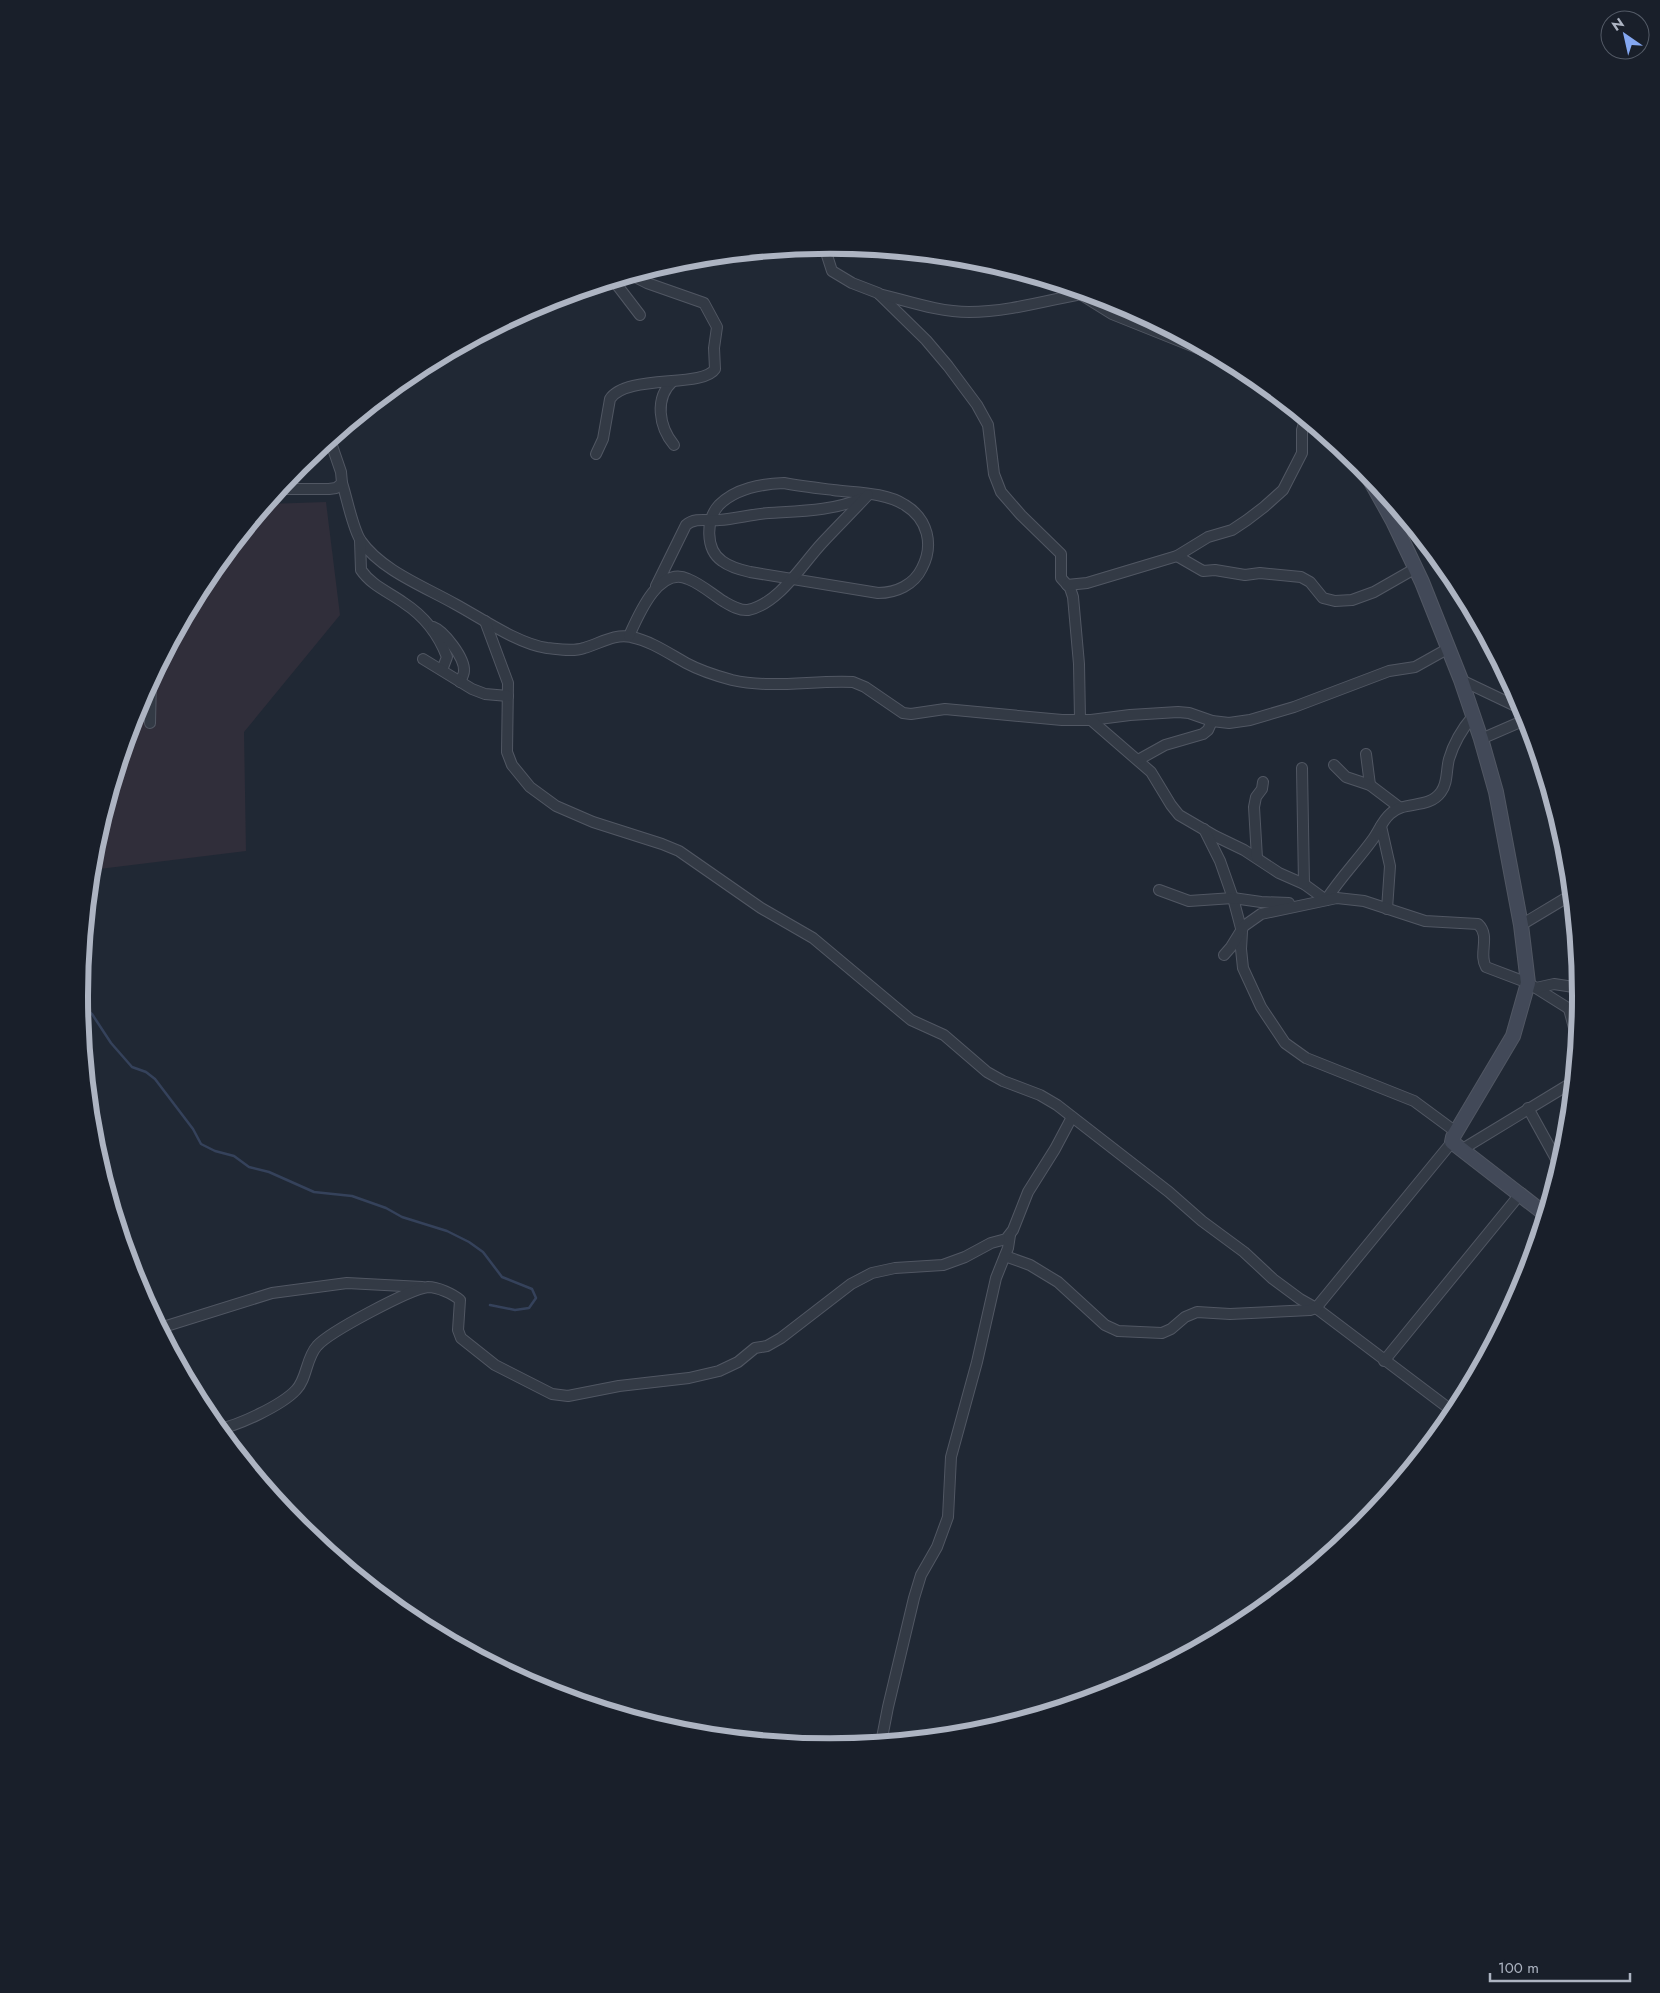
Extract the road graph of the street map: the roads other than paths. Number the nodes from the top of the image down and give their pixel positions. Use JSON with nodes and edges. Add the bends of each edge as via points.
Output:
{"nodes":[{"id":1,"x":827,"y":254,"type":"edge"},
{"id":2,"x":638,"y":279,"type":"edge"},
{"id":3,"x":617,"y":285,"type":"edge"},
{"id":4,"x":878,"y":293,"type":"junction"},
{"id":5,"x":1074,"y":295,"type":"edge"},
{"id":6,"x":1100,"y":306,"type":"edge"},
{"id":7,"x":640,"y":315,"type":"dead end"},
{"id":8,"x":1171,"y":337,"type":"edge"},
{"id":9,"x":673,"y":381,"type":"junction"},
{"id":10,"x":1304,"y":425,"type":"edge"},
{"id":11,"x":674,"y":445,"type":"dead end"},
{"id":12,"x":332,"y":446,"type":"edge"},
{"id":13,"x":596,"y":454,"type":"dead end"},
{"id":14,"x":342,"y":484,"type":"junction"},
{"id":15,"x":288,"y":489,"type":"edge"},
{"id":16,"x":868,"y":495,"type":"junction"},
{"id":17,"x":1399,"y":520,"type":"edge"},
{"id":18,"x":711,"y":521,"type":"junction"},
{"id":19,"x":360,"y":540,"type":"junction"},
{"id":20,"x":1177,"y":556,"type":"junction"},
{"id":21,"x":1416,"y":568,"type":"junction"},
{"id":22,"x":793,"y":578,"type":"junction"},
{"id":23,"x":1067,"y":585,"type":"junction"},
{"id":24,"x":653,"y":593,"type":"junction"},
{"id":25,"x":485,"y":621,"type":"junction"},
{"id":26,"x":429,"y":626,"type":"junction"},
{"id":27,"x":629,"y":636,"type":"junction"},
{"id":28,"x":1449,"y":648,"type":"junction"},
{"id":29,"x":423,"y":660,"type":"dead end"},
{"id":30,"x":442,"y":670,"type":"junction"},
{"id":31,"x":1461,"y":680,"type":"junction"},
{"id":32,"x":460,"y":682,"type":"junction"},
{"id":33,"x":508,"y":696,"type":"junction"},
{"id":34,"x":151,"y":697,"type":"edge"},
{"id":35,"x":1513,"y":705,"type":"edge"},
{"id":36,"x":1473,"y":716,"type":"junction"},
{"id":37,"x":1085,"y":720,"type":"junction"},
{"id":38,"x":1212,"y":721,"type":"junction"},
{"id":39,"x":1520,"y":722,"type":"edge"},
{"id":40,"x":150,"y":723,"type":"dead end"},
{"id":41,"x":1481,"y":739,"type":"junction"},
{"id":42,"x":1366,"y":754,"type":"dead end"},
{"id":43,"x":1138,"y":760,"type":"junction"},
{"id":44,"x":1334,"y":765,"type":"dead end"},
{"id":45,"x":1302,"y":768,"type":"dead end"},
{"id":46,"x":1263,"y":782,"type":"dead end"},
{"id":47,"x":1370,"y":785,"type":"junction"},
{"id":48,"x":1399,"y":807,"type":"junction"},
{"id":49,"x":1381,"y":826,"type":"junction"},
{"id":50,"x":1204,"y":829,"type":"junction"},
{"id":51,"x":1256,"y":858,"type":"junction"},
{"id":52,"x":1304,"y":884,"type":"junction"},
{"id":53,"x":1159,"y":890,"type":"dead end"},
{"id":54,"x":1233,"y":898,"type":"junction"},
{"id":55,"x":1566,"y":898,"type":"edge"},
{"id":56,"x":1326,"y":900,"type":"junction"},
{"id":57,"x":1305,"y":904,"type":"junction"},
{"id":58,"x":1387,"y":909,"type":"junction"},
{"id":59,"x":1521,"y":925,"type":"junction"},
{"id":60,"x":1242,"y":932,"type":"junction"},
{"id":61,"x":1224,"y":955,"type":"dead end"},
{"id":62,"x":1532,"y":986,"type":"junction"},
{"id":63,"x":1572,"y":987,"type":"edge"},
{"id":64,"x":1569,"y":1009,"type":"joint"},
{"id":65,"x":1572,"y":1019,"type":"edge"},
{"id":66,"x":1567,"y":1086,"type":"edge"},
{"id":67,"x":1528,"y":1108,"type":"junction"},
{"id":68,"x":1072,"y":1117,"type":"junction"},
{"id":69,"x":1456,"y":1141,"type":"junction"},
{"id":70,"x":1555,"y":1156,"type":"edge"},
{"id":71,"x":1520,"y":1193,"type":"junction"},
{"id":72,"x":1541,"y":1210,"type":"edge"},
{"id":73,"x":1010,"y":1235,"type":"junction"},
{"id":74,"x":1005,"y":1256,"type":"junction"},
{"id":75,"x":429,"y":1287,"type":"junction"},
{"id":76,"x":1316,"y":1308,"type":"junction"},
{"id":77,"x":165,"y":1326,"type":"edge"},
{"id":78,"x":1384,"y":1361,"type":"junction"},
{"id":79,"x":1448,"y":1408,"type":"edge"},
{"id":80,"x":226,"y":1428,"type":"edge"},
{"id":81,"x":882,"y":1737,"type":"edge"}],
"edges":[{"from":1,"to":4,"type":"street","via":[[832,271]]},
{"from":2,"to":9,"type":"street","via":[[704,303],[717,327],[714,372]]},
{"from":3,"to":7,"type":"street"},
{"from":4,"to":5,"type":"street","via":[[968,312]]},
{"from":4,"to":23,"type":"street","via":[[926,340],[977,405],[988,425],[994,474],[1001,492],[1057,548],[1062,561],[1061,578]]},
{"from":6,"to":8,"type":"street","via":[[1112,314]]},
{"from":9,"to":11,"type":"street","via":[[663,396],[661,410],[665,432]]},
{"from":9,"to":13,"type":"street","via":[[624,390],[612,396],[603,439]]},
{"from":10,"to":20,"type":"street","via":[[1302,453],[1283,490],[1232,530],[1208,537]]},
{"from":12,"to":14,"type":"street"},
{"from":14,"to":15,"type":"street","via":[[328,489]]},
{"from":14,"to":19,"type":"street"},
{"from":16,"to":18,"type":"street","via":[[819,509]]},
{"from":16,"to":18,"type":"street","via":[[784,484],[756,485],[718,506]]},
{"from":16,"to":22,"type":"street"},
{"from":16,"to":22,"type":"street","via":[[904,504],[920,520],[929,542],[925,563],[917,578],[900,589],[878,593]]},
{"from":17,"to":21,"type":"street"},
{"from":18,"to":22,"type":"street","via":[[711,547],[721,561],[750,572]]},
{"from":18,"to":24,"type":"street","via":[[693,521],[686,525]]},
{"from":19,"to":25,"type":"street","via":[[388,566]]},
{"from":19,"to":26,"type":"street","via":[[360,564],[364,575],[411,608]]},
{"from":20,"to":21,"type":"street","via":[[1203,571],[1302,577],[1322,598],[1335,601],[1352,600],[1374,592]]},
{"from":20,"to":23,"type":"street"},
{"from":21,"to":28,"type":"street"},
{"from":22,"to":24,"type":"street","via":[[767,601],[747,610],[733,607],[679,576],[669,577]]},
{"from":23,"to":37,"type":"street","via":[[1072,592],[1075,610]]},
{"from":24,"to":27,"type":"street"},
{"from":25,"to":27,"type":"street","via":[[544,648],[584,649],[611,638]]},
{"from":25,"to":33,"type":"street","via":[[508,683]]},
{"from":26,"to":30,"type":"street","via":[[447,658]]},
{"from":26,"to":32,"type":"street","via":[[443,633],[463,664],[465,672]]},
{"from":27,"to":37,"type":"street","via":[[688,664],[732,680],[754,683],[853,682],[911,714],[945,709]]},
{"from":28,"to":31,"type":"street"},
{"from":28,"to":38,"type":"street","via":[[1421,665],[1389,671],[1294,707],[1239,722]]},
{"from":29,"to":30,"type":"street"},
{"from":30,"to":32,"type":"street"},
{"from":31,"to":35,"type":"street"},
{"from":31,"to":36,"type":"street"},
{"from":32,"to":33,"type":"street","via":[[485,694]]},
{"from":33,"to":68,"type":"street","via":[[507,752],[521,778],[541,796],[593,822],[679,851],[762,908],[813,938],[911,1020],[944,1035],[987,1072],[1040,1096]]},
{"from":34,"to":40,"type":"street"},
{"from":36,"to":41,"type":"street"},
{"from":36,"to":48,"type":"street","via":[[1452,748],[1442,791],[1428,803]]},
{"from":37,"to":38,"type":"street","via":[[1178,712]]},
{"from":37,"to":43,"type":"street"},
{"from":38,"to":43,"type":"street","via":[[1203,734],[1165,745]]},
{"from":39,"to":41,"type":"street"},
{"from":41,"to":59,"type":"street","via":[[1496,792]]},
{"from":42,"to":47,"type":"street"},
{"from":43,"to":50,"type":"street","via":[[1151,772],[1179,815]]},
{"from":44,"to":47,"type":"street","via":[[1350,779]]},
{"from":45,"to":52,"type":"street"},
{"from":46,"to":51,"type":"street","via":[[1254,807]]},
{"from":47,"to":48,"type":"street"},
{"from":48,"to":49,"type":"street"},
{"from":49,"to":56,"type":"street"},
{"from":49,"to":58,"type":"street","via":[[1390,866]]},
{"from":50,"to":51,"type":"street"},
{"from":50,"to":54,"type":"street"},
{"from":51,"to":52,"type":"street"},
{"from":52,"to":56,"type":"street"},
{"from":53,"to":54,"type":"street","via":[[1188,901]]},
{"from":54,"to":57,"type":"street"},
{"from":54,"to":60,"type":"street"},
{"from":55,"to":59,"type":"street"},
{"from":56,"to":57,"type":"street"},
{"from":56,"to":58,"type":"street","via":[[1350,899]]},
{"from":57,"to":60,"type":"street","via":[[1261,914],[1244,926]]},
{"from":58,"to":62,"type":"street","via":[[1425,921],[1478,924],[1485,938],[1486,966]]},
{"from":59,"to":62,"type":"street"},
{"from":60,"to":61,"type":"street"},
{"from":60,"to":69,"type":"street","via":[[1243,968],[1261,1007],[1285,1043],[1306,1058],[1414,1101]]},
{"from":62,"to":63,"type":"street"},
{"from":62,"to":64,"type":"street"},
{"from":62,"to":69,"type":"street","via":[[1507,1049]]},
{"from":64,"to":65,"type":"street"},
{"from":66,"to":67,"type":"street"},
{"from":67,"to":69,"type":"street"},
{"from":67,"to":70,"type":"street"},
{"from":68,"to":73,"type":"street","via":[[1028,1192]]},
{"from":68,"to":76,"type":"street","via":[[1232,1242],[1273,1279]]},
{"from":69,"to":71,"type":"street"},
{"from":69,"to":76,"type":"street"},
{"from":71,"to":72,"type":"street"},
{"from":71,"to":78,"type":"street"},
{"from":73,"to":74,"type":"street"},
{"from":73,"to":75,"type":"street","via":[[943,1265],[872,1272],[851,1284],[781,1338],[755,1348],[720,1371],[568,1396],[552,1394],[495,1365],[459,1335],[460,1300]]},
{"from":74,"to":76,"type":"street","via":[[1030,1265],[1058,1282],[1105,1325],[1118,1332],[1162,1333],[1197,1312],[1303,1312]]},
{"from":74,"to":81,"type":"street","via":[[996,1278],[951,1457],[948,1517],[914,1598]]},
{"from":75,"to":77,"type":"street","via":[[347,1283],[272,1293]]},
{"from":75,"to":80,"type":"street","via":[[406,1295],[332,1333],[315,1347],[297,1389],[252,1418]]},
{"from":76,"to":78,"type":"street"},
{"from":78,"to":79,"type":"street"}]}
